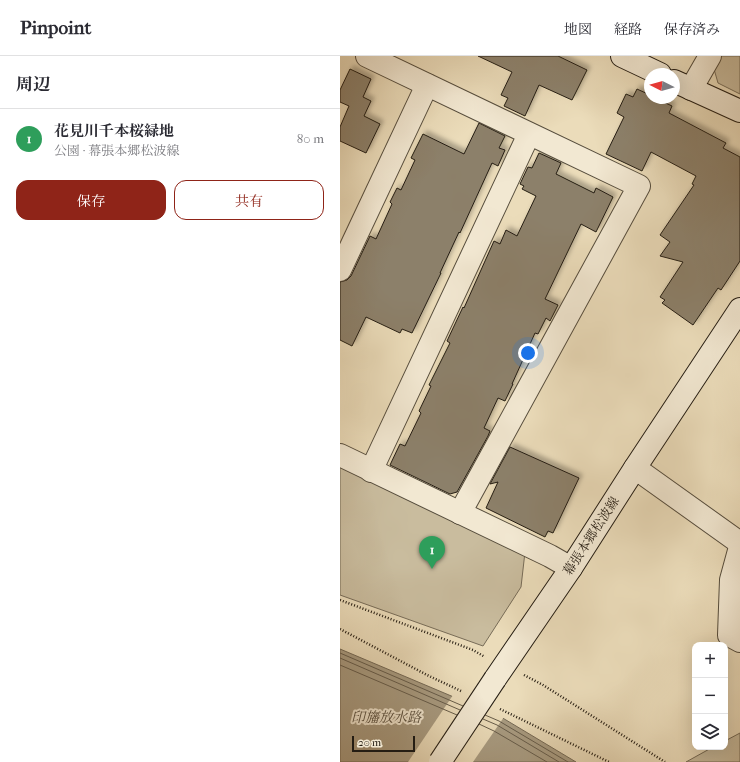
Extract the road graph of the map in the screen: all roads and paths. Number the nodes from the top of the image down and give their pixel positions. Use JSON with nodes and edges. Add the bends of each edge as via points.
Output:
{"nodes":[{"id":1,"x":367,"y":56,"type":"edge"},
{"id":2,"x":622,"y":56,"type":"edge"},
{"id":3,"x":710,"y":56,"type":"edge"},
{"id":4,"x":647,"y":68,"type":"edge"},
{"id":5,"x":428,"y":85,"type":"junction"},
{"id":6,"x":683,"y":85,"type":"edge"},
{"id":7,"x":740,"y":111,"type":"edge"},
{"id":8,"x":529,"y":134,"type":"junction"},
{"id":9,"x":340,"y":270,"type":"edge"},
{"id":10,"x":740,"y":309,"type":"edge"},
{"id":11,"x":340,"y":455,"type":"edge"},
{"id":12,"x":635,"y":468,"type":"junction"},
{"id":13,"x":371,"y":470,"type":"junction"},
{"id":14,"x":460,"y":513,"type":"junction"},
{"id":15,"x":740,"y":545,"type":"edge"},
{"id":16,"x":570,"y":568,"type":"junction"},
{"id":17,"x":340,"y":600,"type":"edge"},
{"id":18,"x":740,"y":641,"type":"edge"},
{"id":19,"x":493,"y":670,"type":"junction"},
{"id":20,"x":518,"y":672,"type":"dead end"},
{"id":21,"x":440,"y":762,"type":"edge"},
{"id":22,"x":665,"y":762,"type":"edge"}],
"edges":[{"from":1,"to":5,"type":"street"},
{"from":2,"to":4,"type":"street"},
{"from":3,"to":6,"type":"street"},
{"from":5,"to":8,"type":"street"},
{"from":5,"to":9,"type":"street"},
{"from":6,"to":7,"type":"street"},
{"from":8,"to":13,"type":"street"},
{"from":8,"to":14,"type":"street","via":[[639,186]]},
{"from":10,"to":12,"type":"street","name":"幕張本郷松波線"},
{"from":11,"to":13,"type":"street"},
{"from":12,"to":15,"type":"street"},
{"from":12,"to":16,"type":"street","name":"幕張本郷松波線"},
{"from":13,"to":14,"type":"street"},
{"from":14,"to":16,"type":"street"},
{"from":15,"to":18,"type":"street","via":[[731,580],[729,635]]},
{"from":16,"to":19,"type":"street","name":"幕張本郷松波線"},
{"from":17,"to":19,"type":"path","via":[[473,650],[484,657]]},
{"from":19,"to":21,"type":"street","name":"幕張本郷松波線","bridge":true},
{"from":20,"to":22,"type":"path"}]}
